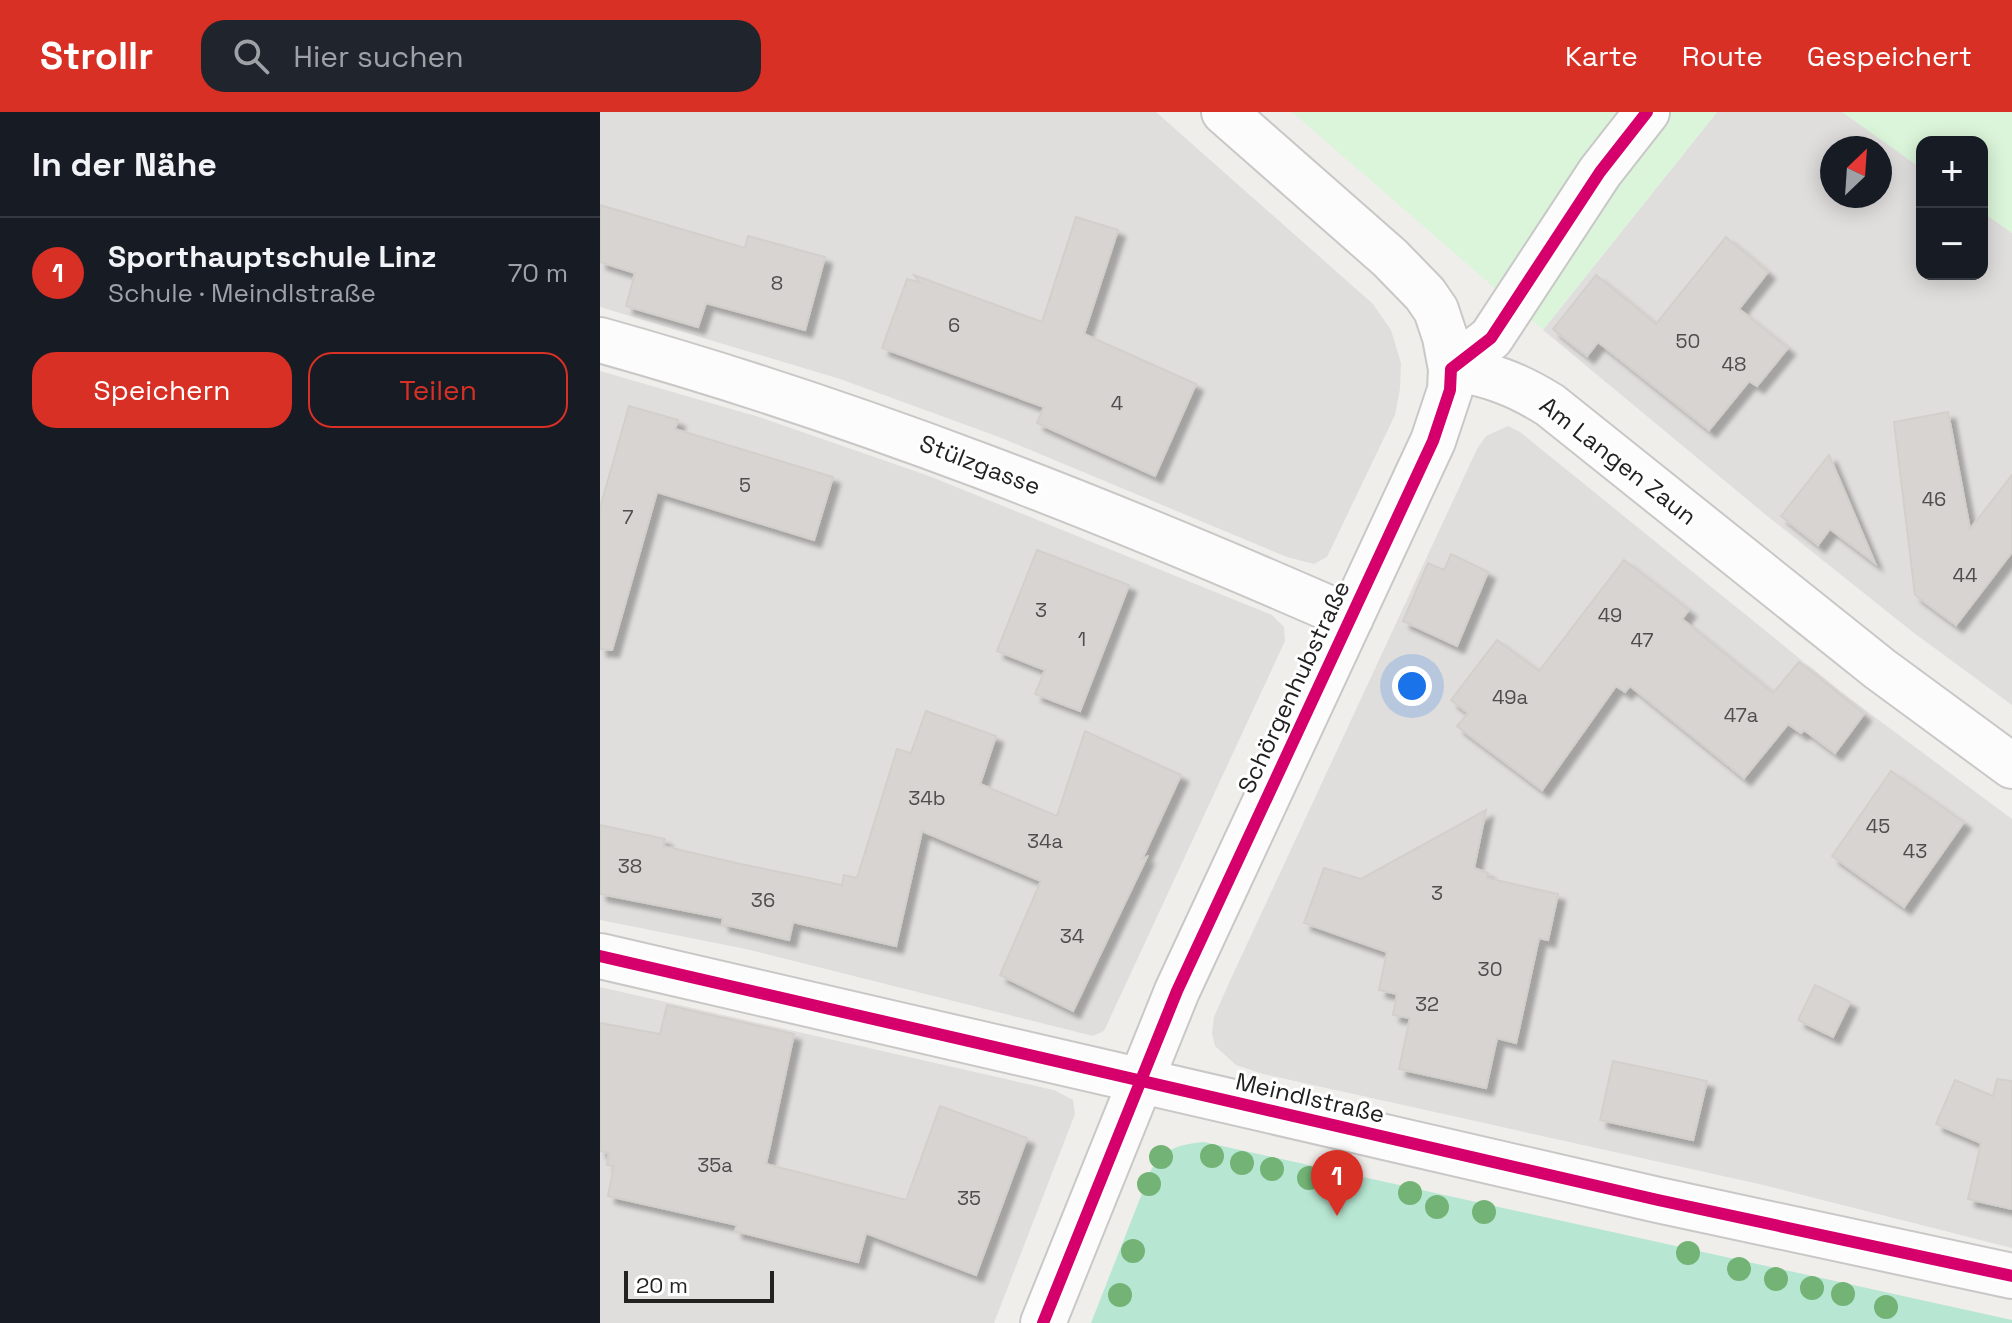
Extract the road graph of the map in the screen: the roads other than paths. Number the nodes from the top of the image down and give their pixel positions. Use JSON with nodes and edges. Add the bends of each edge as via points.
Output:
{"nodes":[{"id":1,"x":1224,"y":112,"type":"edge"},
{"id":2,"x":1647,"y":112,"type":"edge"},
{"id":3,"x":600,"y":340,"type":"edge"},
{"id":4,"x":1451,"y":369,"type":"junction"},
{"id":5,"x":1351,"y":618,"type":"junction"},
{"id":6,"x":2012,"y":766,"type":"edge"},
{"id":7,"x":600,"y":956,"type":"edge"},
{"id":8,"x":1140,"y":1080,"type":"junction"},
{"id":9,"x":2012,"y":1276,"type":"edge"},
{"id":10,"x":1043,"y":1323,"type":"edge"}],
"edges":[{"from":1,"to":4,"type":"street","via":[[1413,278],[1436,310]]},
{"from":2,"to":4,"type":"street","via":[[1600,172],[1491,338]]},
{"from":3,"to":5,"type":"street","name":"Stülzgasse","via":[[735,378],[961,456]]},
{"from":4,"to":5,"type":"street","name":"Schörgenhubstraße","via":[[1437,430]]},
{"from":4,"to":6,"type":"street","name":"Am Langen Zaun","via":[[1502,380],[1550,405],[1880,669]]},
{"from":5,"to":8,"type":"street","name":"Schörgenhubstraße"},
{"from":7,"to":8,"type":"street","name":"Meindlstraße"},
{"from":8,"to":9,"type":"street","name":"Meindlstraße"},
{"from":8,"to":10,"type":"street","name":"Schörgenhubstraße"}]}
